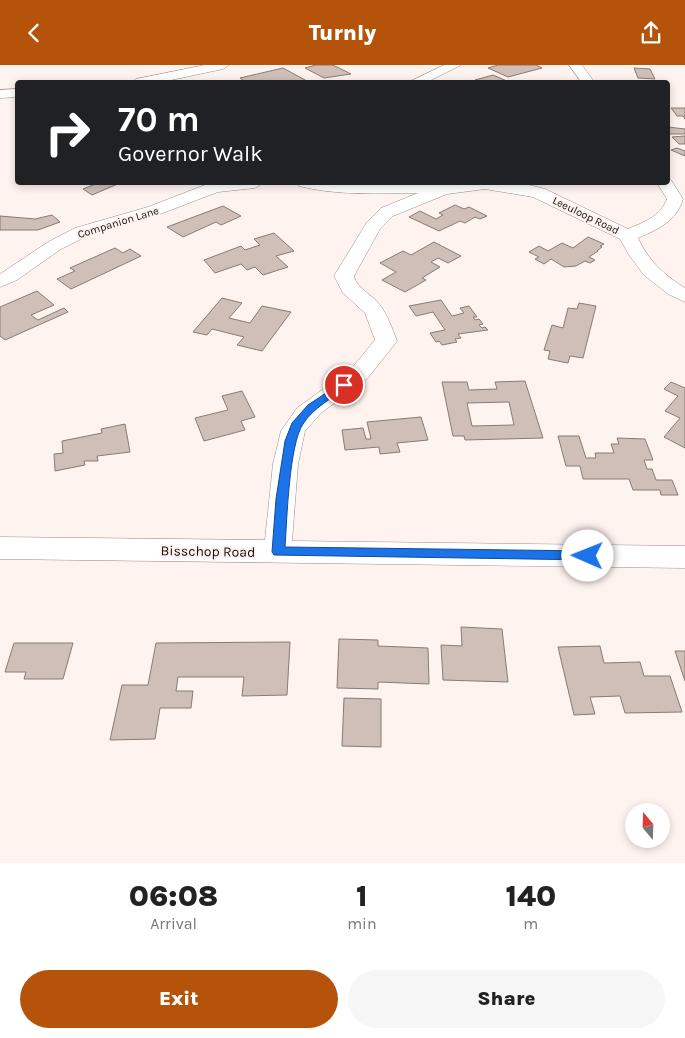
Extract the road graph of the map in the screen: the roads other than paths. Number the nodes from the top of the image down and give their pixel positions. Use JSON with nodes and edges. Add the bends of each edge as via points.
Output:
{"nodes":[{"id":1,"x":223,"y":65,"type":"edge"},
{"id":2,"x":455,"y":65,"type":"edge"},
{"id":3,"x":574,"y":65,"type":"edge"},
{"id":4,"x":150,"y":80,"type":"edge"},
{"id":5,"x":420,"y":80,"type":"edge"},
{"id":6,"x":586,"y":80,"type":"edge"},
{"id":7,"x":15,"y":93,"type":"edge"},
{"id":8,"x":0,"y":94,"type":"edge"},
{"id":9,"x":213,"y":185,"type":"edge"},
{"id":10,"x":243,"y":185,"type":"edge"},
{"id":11,"x":322,"y":185,"type":"edge"},
{"id":12,"x":666,"y":185,"type":"edge"},
{"id":13,"x":444,"y":189,"type":"junction"},
{"id":14,"x":628,"y":236,"type":"junction"},
{"id":15,"x":0,"y":281,"type":"edge"},
{"id":16,"x":685,"y":296,"type":"edge"},
{"id":17,"x":0,"y":548,"type":"edge"},
{"id":18,"x":278,"y":552,"type":"junction"},
{"id":19,"x":685,"y":557,"type":"edge"}],
"edges":[{"from":1,"to":4,"type":"street"},
{"from":2,"to":5,"type":"street"},
{"from":3,"to":6,"type":"street"},
{"from":7,"to":8,"type":"street"},
{"from":9,"to":10,"type":"street"},
{"from":9,"to":15,"type":"street","name":"Companion Lane","via":[[171,205],[74,235]]},
{"from":11,"to":13,"type":"street","name":"Leeuloop Road"},
{"from":12,"to":14,"type":"street","via":[[675,199],[672,211]]},
{"from":13,"to":14,"type":"street","name":"Leeuloop Road","via":[[485,185],[539,193]]},
{"from":13,"to":18,"type":"street","via":[[387,212],[372,226],[344,275],[346,286],[369,305],[377,317],[386,341],[360,373],[312,407],[298,423],[291,441],[283,489]]},
{"from":14,"to":16,"type":"street","via":[[637,256],[653,275]]},
{"from":17,"to":18,"type":"street","name":"Bisschop Road"},
{"from":18,"to":19,"type":"street","name":"Bisschop Road"}]}
